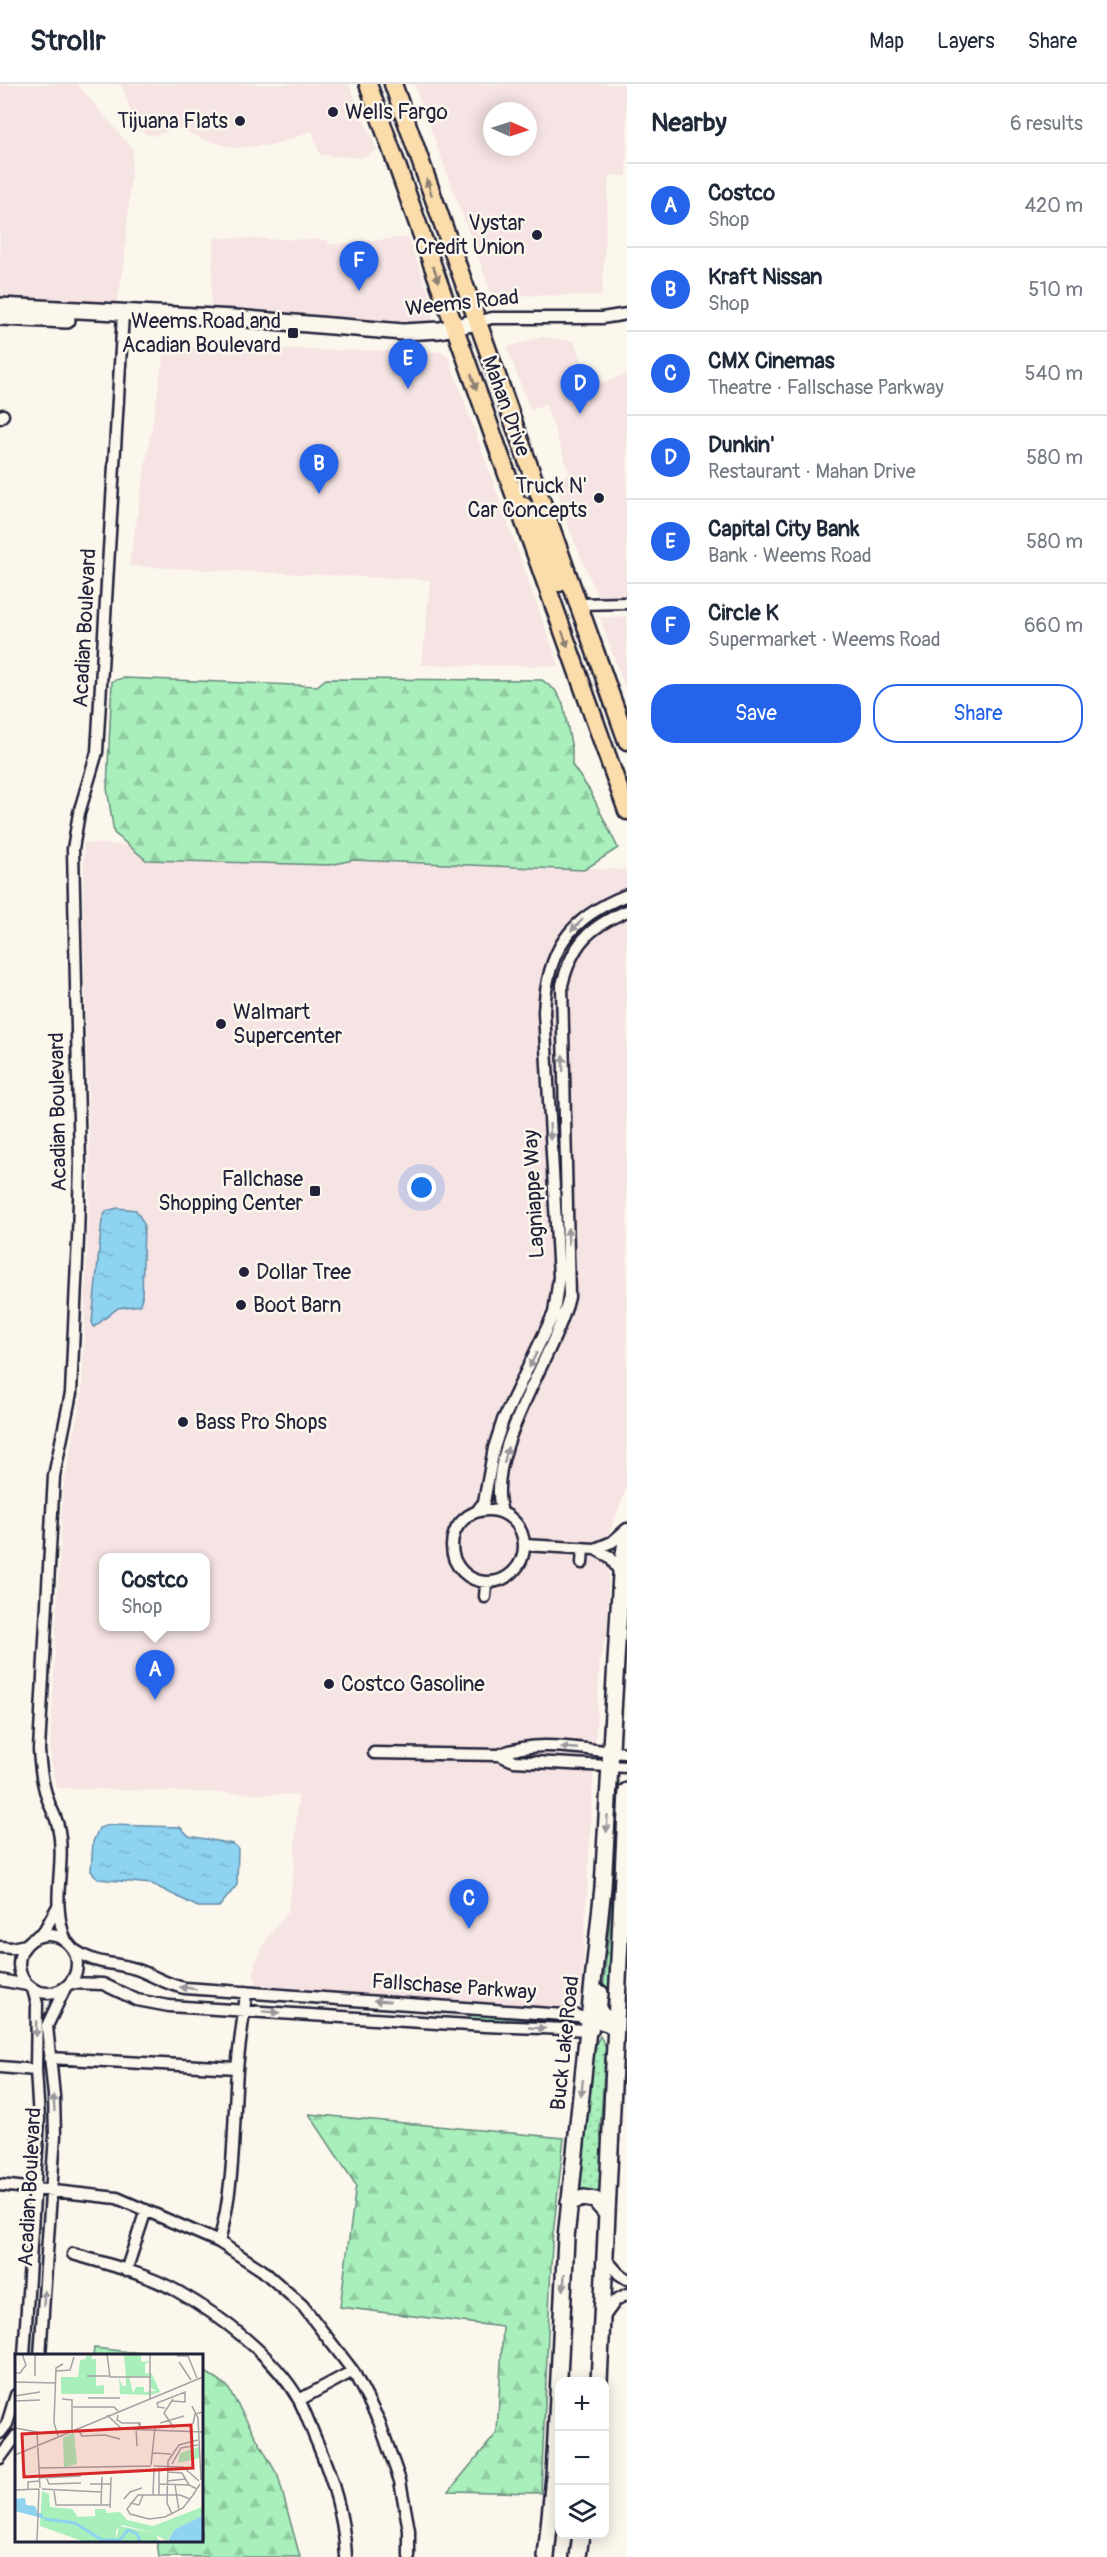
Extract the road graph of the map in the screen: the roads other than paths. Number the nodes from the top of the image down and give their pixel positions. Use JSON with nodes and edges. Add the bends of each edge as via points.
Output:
{"nodes":[{"id":1,"x":368,"y":84,"type":"edge"},
{"id":2,"x":393,"y":84,"type":"edge"},
{"id":3,"x":0,"y":306,"type":"edge"},
{"id":4,"x":627,"y":314,"type":"edge"},
{"id":5,"x":0,"y":317,"type":"edge"},
{"id":6,"x":123,"y":317,"type":"junction"},
{"id":7,"x":477,"y":322,"type":"junction"},
{"id":8,"x":454,"y":327,"type":"junction"},
{"id":9,"x":512,"y":488,"type":"junction"},
{"id":10,"x":627,"y":603,"type":"edge"},
{"id":11,"x":579,"y":604,"type":"junction"},
{"id":12,"x":627,"y":741,"type":"edge"},
{"id":13,"x":627,"y":811,"type":"edge"},
{"id":14,"x":627,"y":895,"type":"edge"},
{"id":15,"x":627,"y":911,"type":"edge"},
{"id":16,"x":549,"y":1104,"type":"junction"},
{"id":17,"x":564,"y":1104,"type":"junction"},
{"id":18,"x":567,"y":1205,"type":"junction"},
{"id":19,"x":554,"y":1207,"type":"junction"},
{"id":20,"x":561,"y":1307,"type":"junction"},
{"id":21,"x":489,"y":1421,"type":"dead end"},
{"id":22,"x":501,"y":1425,"type":"junction"},
{"id":23,"x":513,"y":1429,"type":"junction"},
{"id":24,"x":477,"y":1511,"type":"junction"},
{"id":25,"x":502,"y":1512,"type":"junction"},
{"id":26,"x":627,"y":1532,"type":"edge"},
{"id":27,"x":524,"y":1545,"type":"junction"},
{"id":28,"x":589,"y":1549,"type":"junction"},
{"id":29,"x":582,"y":1563,"type":"dead end"},
{"id":30,"x":621,"y":1574,"type":"junction"},
{"id":31,"x":486,"y":1582,"type":"junction"},
{"id":32,"x":485,"y":1597,"type":"dead end"},
{"id":33,"x":627,"y":1752,"type":"edge"},
{"id":34,"x":374,"y":1753,"type":"dead end"},
{"id":35,"x":499,"y":1755,"type":"junction"},
{"id":36,"x":609,"y":1759,"type":"junction"},
{"id":37,"x":627,"y":1767,"type":"edge"},
{"id":38,"x":627,"y":1791,"type":"edge"},
{"id":39,"x":603,"y":1887,"type":"junction"},
{"id":40,"x":57,"y":1907,"type":"junction"},
{"id":41,"x":30,"y":1942,"type":"junction"},
{"id":42,"x":70,"y":1945,"type":"junction"},
{"id":43,"x":0,"y":1947,"type":"edge"},
{"id":44,"x":623,"y":1953,"type":"edge"},
{"id":45,"x":0,"y":1980,"type":"edge"},
{"id":46,"x":68,"y":1985,"type":"junction"},
{"id":47,"x":30,"y":1987,"type":"junction"},
{"id":48,"x":246,"y":1992,"type":"junction"},
{"id":49,"x":460,"y":2006,"type":"junction"},
{"id":50,"x":244,"y":2011,"type":"junction"},
{"id":51,"x":585,"y":2022,"type":"junction"},
{"id":52,"x":459,"y":2024,"type":"junction"},
{"id":53,"x":614,"y":2028,"type":"junction"},
{"id":54,"x":49,"y":2058,"type":"junction"},
{"id":55,"x":0,"y":2067,"type":"edge"},
{"id":56,"x":237,"y":2068,"type":"junction"},
{"id":57,"x":36,"y":2070,"type":"junction"},
{"id":58,"x":0,"y":2185,"type":"edge"},
{"id":59,"x":34,"y":2188,"type":"junction"},
{"id":60,"x":50,"y":2189,"type":"junction"},
{"id":61,"x":569,"y":2202,"type":"junction"},
{"id":62,"x":146,"y":2210,"type":"junction"},
{"id":63,"x":607,"y":2214,"type":"junction"},
{"id":64,"x":219,"y":2242,"type":"junction"},
{"id":65,"x":73,"y":2254,"type":"dead end"},
{"id":66,"x":605,"y":2258,"type":"junction"},
{"id":67,"x":126,"y":2271,"type":"junction"},
{"id":68,"x":627,"y":2279,"type":"edge"},
{"id":69,"x":627,"y":2294,"type":"edge"},
{"id":70,"x":603,"y":2318,"type":"junction"},
{"id":71,"x":24,"y":2354,"type":"edge"},
{"id":72,"x":40,"y":2354,"type":"edge"},
{"id":73,"x":560,"y":2360,"type":"junction"},
{"id":74,"x":353,"y":2371,"type":"junction"},
{"id":75,"x":568,"y":2377,"type":"edge"},
{"id":76,"x":599,"y":2377,"type":"edge"},
{"id":77,"x":15,"y":2398,"type":"edge"},
{"id":78,"x":299,"y":2400,"type":"junction"},
{"id":79,"x":0,"y":2433,"type":"edge"},
{"id":80,"x":15,"y":2437,"type":"edge"},
{"id":81,"x":0,"y":2458,"type":"edge"},
{"id":82,"x":580,"y":2539,"type":"edge"},
{"id":83,"x":346,"y":2557,"type":"edge"},
{"id":84,"x":409,"y":2557,"type":"edge"},
{"id":85,"x":546,"y":2557,"type":"edge"},
{"id":86,"x":578,"y":2557,"type":"edge"}],
"edges":[{"from":1,"to":8,"type":"main road","name":"Mahan Drive","one_way":true},
{"from":7,"to":2,"type":"main road","name":"Mahan Drive","one_way":true},
{"from":3,"to":6,"type":"main road","name":"Weems Road"},
{"from":4,"to":7,"type":"street","name":"Weems Road","via":[[602,318],[492,318]]},
{"from":5,"to":6,"type":"main road","name":"Weems Road"},
{"from":6,"to":8,"type":"main road","name":"Weems Road","via":[[403,332]]},
{"from":6,"to":40,"type":"street","name":"Acadian Boulevard","via":[[97,752],[73,849],[78,1238],[70,1393],[54,1476],[39,1750],[41,1773],[59,1833]]},
{"from":7,"to":8,"type":"main road","name":"Weems Road"},
{"from":7,"to":11,"type":"main road","name":"Mahan Drive"},
{"from":8,"to":9,"type":"main road","name":"Mahan Drive","one_way":true},
{"from":9,"to":11,"type":"main road","via":[[538,525],[564,595]]},
{"from":9,"to":13,"type":"main road","name":"Mahan Drive","one_way":true},
{"from":10,"to":11,"type":"street"},
{"from":11,"to":12,"type":"main road","name":"Mahan Drive"},
{"from":14,"to":16,"type":"street","name":"Lagniappe Way","one_way":true,"via":[[582,920],[551,962],[544,1012]]},
{"from":17,"to":15,"type":"street","name":"Lagniappe Way","one_way":true,"via":[[562,985],[567,963],[593,928]]},
{"from":16,"to":17,"type":"street"},
{"from":16,"to":19,"type":"street","name":"Lagniappe Way","one_way":true},
{"from":17,"to":18,"type":"street","name":"Lagniappe Way"},
{"from":18,"to":19,"type":"street"},
{"from":20,"to":18,"type":"street","name":"Lagniappe Way","one_way":true,"via":[[570,1279]]},
{"from":19,"to":20,"type":"street","name":"Lagniappe Way"},
{"from":20,"to":22,"type":"street","name":"Lagniappe Way","one_way":true},
{"from":20,"to":23,"type":"street","name":"Lagniappe Way","via":[[556,1337]]},
{"from":21,"to":22,"type":"street"},
{"from":22,"to":23,"type":"street"},
{"from":22,"to":24,"type":"street","name":"Lagniappe Way","via":[[484,1502]]},
{"from":25,"to":23,"type":"street","name":"Lagniappe Way","one_way":true,"via":[[498,1499],[500,1479]]},
{"from":24,"to":25,"type":"street"},
{"from":24,"to":31,"type":"street","via":[[457,1527],[452,1551],[463,1573]]},
{"from":25,"to":27,"type":"street","via":[[520,1529]]},
{"from":26,"to":28,"type":"street","via":[[612,1542]]},
{"from":26,"to":30,"type":"main road","name":"Buck Lake Road"},
{"from":27,"to":28,"type":"street"},
{"from":27,"to":31,"type":"street","via":[[523,1556],[513,1572]]},
{"from":28,"to":29,"type":"street"},
{"from":28,"to":30,"type":"street","via":[[610,1557]]},
{"from":30,"to":36,"type":"main road","name":"Buck Lake Road"},
{"from":31,"to":32,"type":"street"},
{"from":33,"to":36,"type":"street"},
{"from":34,"to":35,"type":"street"},
{"from":35,"to":36,"type":"street","via":[[514,1761]]},
{"from":36,"to":35,"type":"street","one_way":true,"via":[[545,1746],[512,1749]]},
{"from":36,"to":37,"type":"street"},
{"from":36,"to":39,"type":"main road","name":"Buck Lake Road","one_way":true},
{"from":38,"to":44,"type":"main road"},
{"from":39,"to":51,"type":"main road","name":"Buck Lake Road"},
{"from":39,"to":53,"type":"main road","via":[[609,1902],[598,2010]]},
{"from":40,"to":41,"type":"street","name":"Acadian Boulevard","via":[[44,1931]]},
{"from":40,"to":42,"type":"street","name":"Acadian Boulevard","via":[[59,1925]]},
{"from":41,"to":42,"type":"street","via":[[51,1935]]},
{"from":41,"to":43,"type":"street"},
{"from":41,"to":47,"type":"street","via":[[22,1951],[19,1965]]},
{"from":42,"to":46,"type":"street","via":[[77,1966]]},
{"from":48,"to":42,"type":"street","name":"Fallschase Parkway","one_way":true,"via":[[173,1986],[139,1970],[88,1959]]},
{"from":44,"to":53,"type":"main road"},
{"from":45,"to":47,"type":"street"},
{"from":46,"to":47,"type":"street","via":[[50,1993]]},
{"from":46,"to":50,"type":"street","name":"Fallschase Parkway","via":[[103,1984],[153,2004]]},
{"from":46,"to":54,"type":"street","name":"Acadian Boulevard","via":[[47,2026]]},
{"from":47,"to":57,"type":"street","name":"Acadian Boulevard","one_way":true,"via":[[37,2004]]},
{"from":49,"to":48,"type":"street","name":"Fallschase Parkway","one_way":true},
{"from":48,"to":50,"type":"street"},
{"from":49,"to":51,"type":"street","name":"Fallschase Parkway"},
{"from":49,"to":52,"type":"street"},
{"from":50,"to":52,"type":"street","name":"Fallschase Parkway","one_way":true},
{"from":50,"to":56,"type":"street"},
{"from":52,"to":51,"type":"street","name":"Fallschase Parkway","one_way":true},
{"from":51,"to":53,"type":"street","name":"Fallschase Parkway"},
{"from":51,"to":61,"type":"main road","name":"Buck Lake Road","one_way":true},
{"from":53,"to":63,"type":"main road"},
{"from":54,"to":56,"type":"street"},
{"from":60,"to":54,"type":"street","name":"Acadian Boulevard","one_way":true,"via":[[55,2135]]},
{"from":55,"to":57,"type":"street"},
{"from":56,"to":64,"type":"street","via":[[232,2184]]},
{"from":57,"to":59,"type":"street","name":"Acadian Boulevard","via":[[39,2119]]},
{"from":58,"to":59,"type":"street"},
{"from":59,"to":60,"type":"street"},
{"from":59,"to":71,"type":"street","name":"Acadian Boulevard"},
{"from":60,"to":62,"type":"street","via":[[117,2198]]},
{"from":72,"to":60,"type":"street","name":"Acadian Boulevard","one_way":true},
{"from":61,"to":63,"type":"main road","via":[[595,2200]]},
{"from":61,"to":73,"type":"main road","name":"Buck Lake Road","one_way":true},
{"from":62,"to":64,"type":"street"},
{"from":62,"to":67,"type":"street"},
{"from":63,"to":66,"type":"main road"},
{"from":64,"to":74,"type":"street","via":[[262,2270],[303,2306]]},
{"from":65,"to":67,"type":"street"},
{"from":66,"to":68,"type":"street"},
{"from":66,"to":70,"type":"main road"},
{"from":67,"to":78,"type":"street","via":[[176,2290],[244,2336]]},
{"from":69,"to":70,"type":"street","via":[[616,2300]]},
{"from":70,"to":76,"type":"main road"},
{"from":73,"to":75,"type":"main road"},
{"from":73,"to":85,"type":"main road","name":"Buck Lake Road"},
{"from":74,"to":78,"type":"street"},
{"from":74,"to":84,"type":"street","via":[[379,2421],[400,2481],[409,2530]]},
{"from":77,"to":79,"type":"street"},
{"from":78,"to":83,"type":"street","via":[[334,2480],[345,2531]]},
{"from":80,"to":81,"type":"street"},
{"from":82,"to":86,"type":"main road"}]}
